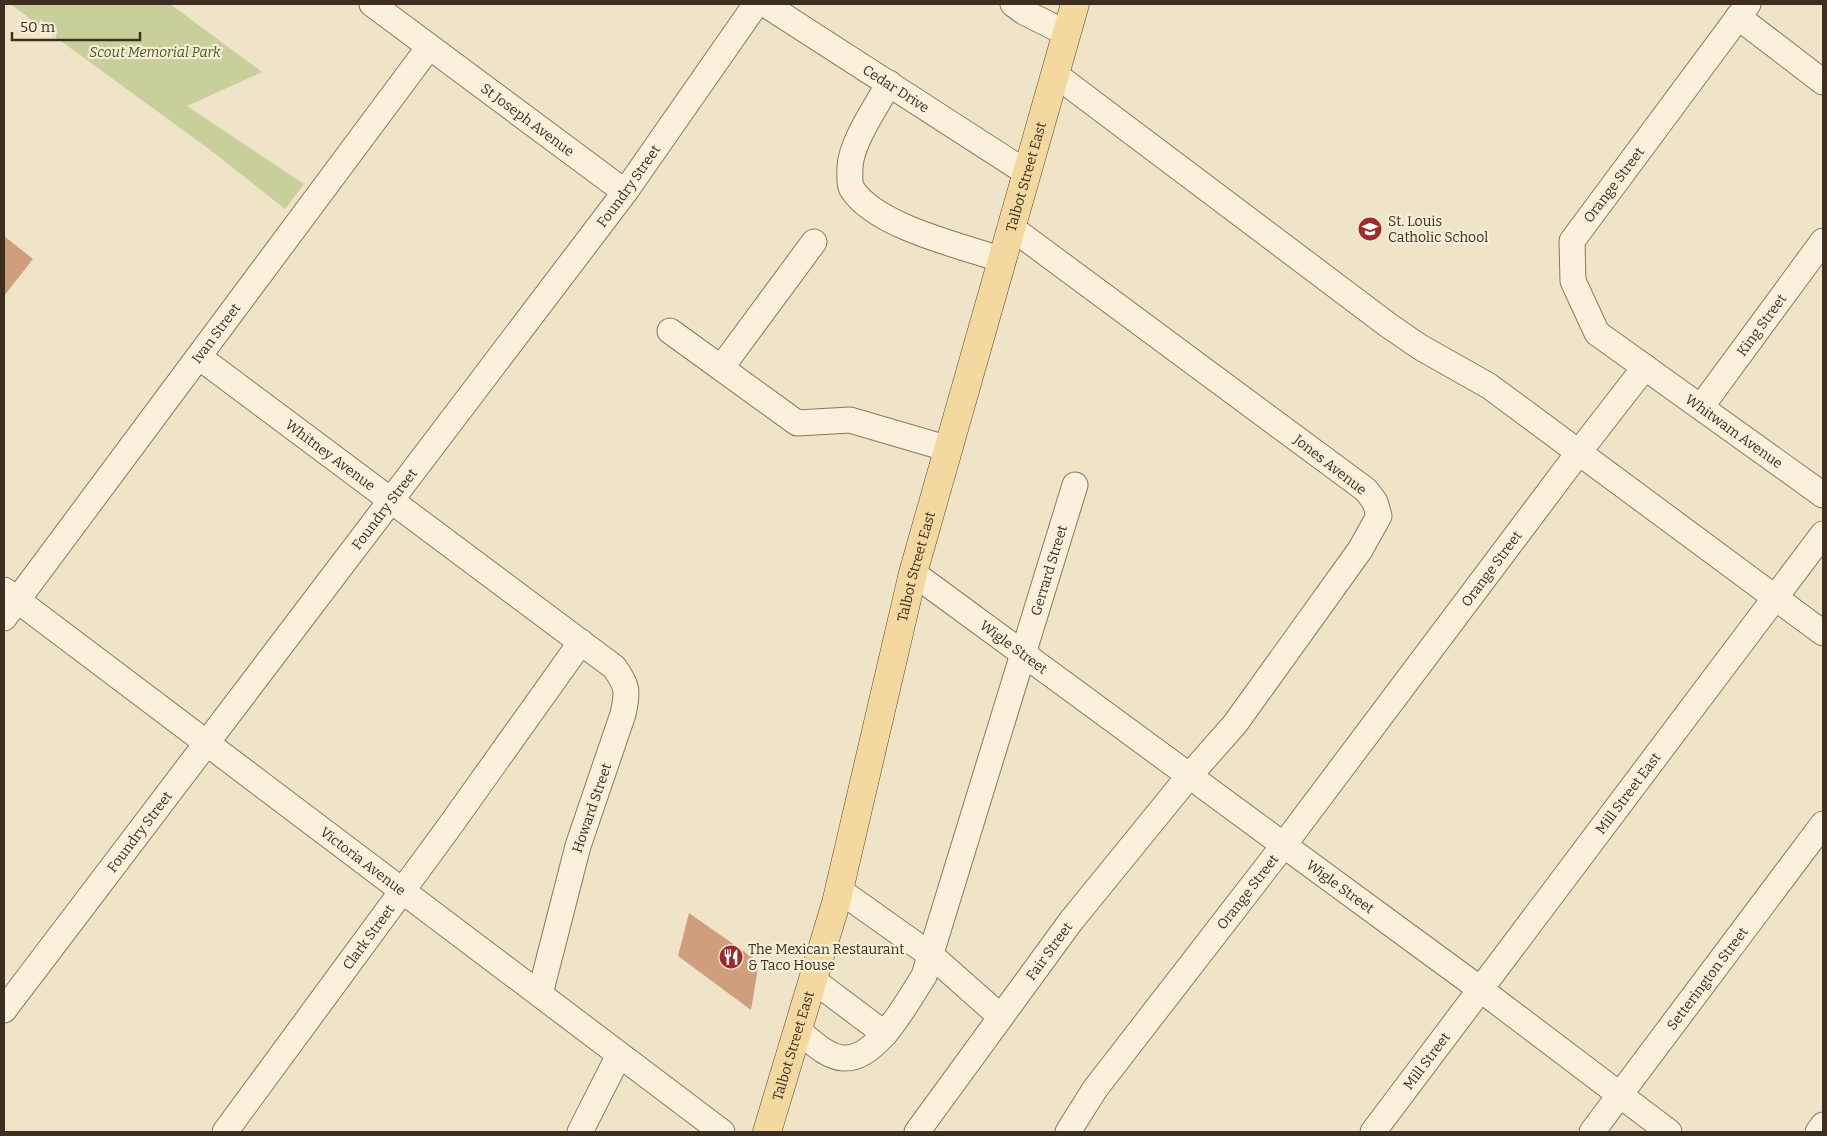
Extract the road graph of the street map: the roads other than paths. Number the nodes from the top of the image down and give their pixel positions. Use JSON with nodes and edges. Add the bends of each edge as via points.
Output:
{"nodes":[{"id":1,"x":372,"y":4,"type":"edge"},
{"id":2,"x":756,"y":4,"type":"edge"},
{"id":3,"x":765,"y":4,"type":"edge"},
{"id":4,"x":1013,"y":4,"type":"edge"},
{"id":5,"x":1075,"y":4,"type":"edge"},
{"id":6,"x":1743,"y":10,"type":"edge"},
{"id":7,"x":1066,"y":33,"type":"junction"},
{"id":8,"x":429,"y":47,"type":"junction"},
{"id":9,"x":1056,"y":75,"type":"junction"},
{"id":10,"x":1823,"y":82,"type":"edge"},
{"id":11,"x":889,"y":84,"type":"junction"},
{"id":12,"x":1027,"y":173,"type":"junction"},
{"id":13,"x":625,"y":192,"type":"junction"},
{"id":14,"x":1012,"y":228,"type":"junction"},
{"id":15,"x":1823,"y":241,"type":"edge"},
{"id":16,"x":814,"y":242,"type":"dead end"},
{"id":17,"x":1003,"y":260,"type":"junction"},
{"id":18,"x":670,"y":331,"type":"dead end"},
{"id":19,"x":199,"y":357,"type":"junction"},
{"id":20,"x":1646,"y":367,"type":"junction"},
{"id":21,"x":721,"y":368,"type":"junction"},
{"id":22,"x":1701,"y":407,"type":"junction"},
{"id":23,"x":949,"y":449,"type":"junction"},
{"id":24,"x":1579,"y":452,"type":"junction"},
{"id":25,"x":1074,"y":485,"type":"dead end"},
{"id":26,"x":1823,"y":495,"type":"edge"},
{"id":27,"x":392,"y":500,"type":"junction"},
{"id":28,"x":1823,"y":534,"type":"edge"},
{"id":29,"x":913,"y":573,"type":"junction"},
{"id":30,"x":1776,"y":597,"type":"junction"},
{"id":31,"x":8,"y":603,"type":"edge"},
{"id":32,"x":1823,"y":633,"type":"edge"},
{"id":33,"x":580,"y":642,"type":"junction"},
{"id":34,"x":1022,"y":654,"type":"junction"},
{"id":35,"x":206,"y":745,"type":"junction"},
{"id":36,"x":1189,"y":776,"type":"junction"},
{"id":37,"x":1823,"y":824,"type":"edge"},
{"id":38,"x":1283,"y":846,"type":"junction"},
{"id":39,"x":839,"y":890,"type":"junction"},
{"id":40,"x":400,"y":891,"type":"junction"},
{"id":41,"x":932,"y":956,"type":"junction"},
{"id":42,"x":813,"y":980,"type":"junction"},
{"id":43,"x":1480,"y":989,"type":"junction"},
{"id":44,"x":540,"y":994,"type":"junction"},
{"id":45,"x":4,"y":1010,"type":"edge"},
{"id":46,"x":1001,"y":1017,"type":"junction"},
{"id":47,"x":798,"y":1030,"type":"junction"},
{"id":48,"x":885,"y":1034,"type":"junction"},
{"id":49,"x":620,"y":1055,"type":"junction"},
{"id":50,"x":1620,"y":1096,"type":"junction"},
{"id":51,"x":1823,"y":1125,"type":"edge"},
{"id":52,"x":235,"y":1128,"type":"edge"},
{"id":53,"x":580,"y":1132,"type":"edge"},
{"id":54,"x":722,"y":1132,"type":"edge"},
{"id":55,"x":766,"y":1132,"type":"edge"},
{"id":56,"x":917,"y":1132,"type":"edge"},
{"id":57,"x":1068,"y":1132,"type":"edge"},
{"id":58,"x":1373,"y":1132,"type":"edge"},
{"id":59,"x":1592,"y":1132,"type":"edge"},
{"id":60,"x":1669,"y":1132,"type":"edge"},
{"id":61,"x":1818,"y":1132,"type":"edge"}],
"edges":[{"from":1,"to":8,"type":"street","name":"St Joseph Avenue"},
{"from":2,"to":13,"type":"street","name":"Foundry Street"},
{"from":3,"to":11,"type":"street","name":"Cedar Drive"},
{"from":4,"to":7,"type":"street"},
{"from":5,"to":7,"type":"main road","name":"Talbot Street East"},
{"from":6,"to":10,"type":"street"},
{"from":6,"to":20,"type":"street","name":"Orange Street","via":[[1572,241],[1574,281],[1597,333]]},
{"from":7,"to":9,"type":"main road","name":"Talbot Street East"},
{"from":8,"to":13,"type":"street","name":"St Joseph Avenue"},
{"from":8,"to":19,"type":"street","name":"Ivan Street"},
{"from":9,"to":12,"type":"main road","name":"Talbot Street East"},
{"from":9,"to":24,"type":"street","via":[[1388,325],[1490,386]]},
{"from":11,"to":12,"type":"street","name":"Cedar Drive"},
{"from":11,"to":17,"type":"street","via":[[855,146],[850,165],[851,188],[893,223]]},
{"from":12,"to":14,"type":"main road","name":"Talbot Street East"},
{"from":13,"to":27,"type":"street","name":"Foundry Street"},
{"from":14,"to":17,"type":"main road","name":"Talbot Street East"},
{"from":14,"to":36,"type":"street","name":"Jones Avenue","via":[[1366,490],[1375,502],[1379,516],[1360,550],[1235,724]]},
{"from":15,"to":22,"type":"street","name":"King Street"},
{"from":16,"to":21,"type":"street"},
{"from":17,"to":23,"type":"main road","name":"Talbot Street East"},
{"from":18,"to":21,"type":"street"},
{"from":19,"to":27,"type":"street","name":"Whitney Avenue"},
{"from":19,"to":31,"type":"street","name":"Ivan Street"},
{"from":20,"to":22,"type":"street","name":"Whitwam Avenue"},
{"from":20,"to":24,"type":"street","name":"Orange Street"},
{"from":21,"to":23,"type":"street","via":[[797,424],[850,420]]},
{"from":22,"to":26,"type":"street","name":"Whitwam Avenue"},
{"from":23,"to":29,"type":"main road","name":"Talbot Street East"},
{"from":24,"to":30,"type":"street"},
{"from":24,"to":38,"type":"street","name":"Orange Street"},
{"from":25,"to":34,"type":"street","name":"Gerrard Street"},
{"from":27,"to":33,"type":"street","name":"Whitney Avenue"},
{"from":27,"to":35,"type":"street","name":"Foundry Street"},
{"from":28,"to":30,"type":"street"},
{"from":29,"to":34,"type":"street","name":"Wigle Street"},
{"from":29,"to":39,"type":"main road","name":"Talbot Street East"},
{"from":30,"to":32,"type":"street"},
{"from":30,"to":43,"type":"street","name":"Mill Street East"},
{"from":31,"to":35,"type":"street","name":"Victoria Avenue"},
{"from":33,"to":40,"type":"street","name":"Clark Street"},
{"from":33,"to":44,"type":"street","name":"Howard Street","via":[[614,667],[625,681],[627,696],[619,729],[578,846]]},
{"from":34,"to":36,"type":"street","name":"Wigle Street"},
{"from":34,"to":41,"type":"street","name":"Gerrard Street"},
{"from":35,"to":40,"type":"street","name":"Victoria Avenue"},
{"from":35,"to":45,"type":"street","name":"Foundry Street"},
{"from":36,"to":38,"type":"street","name":"Wigle Street"},
{"from":36,"to":46,"type":"street","name":"Fair Street","via":[[1071,922]]},
{"from":37,"to":50,"type":"street","name":"Setterington Street"},
{"from":38,"to":43,"type":"street","name":"Wigle Street"},
{"from":38,"to":57,"type":"street","name":"Orange Street","via":[[1095,1089]]},
{"from":39,"to":41,"type":"street"},
{"from":39,"to":42,"type":"main road","name":"Talbot Street East"},
{"from":40,"to":44,"type":"street","name":"Victoria Avenue"},
{"from":40,"to":52,"type":"street","name":"Clark Street"},
{"from":41,"to":46,"type":"street"},
{"from":41,"to":48,"type":"street","name":"Gerrard Street","via":[[924,976]]},
{"from":42,"to":47,"type":"main road","name":"Talbot Street East"},
{"from":42,"to":48,"type":"street"},
{"from":43,"to":50,"type":"street","name":"Wigle Street"},
{"from":43,"to":58,"type":"street","name":"Mill Street"},
{"from":44,"to":49,"type":"street","name":"Victoria Avenue"},
{"from":46,"to":56,"type":"street","name":"Fair Street"},
{"from":47,"to":48,"type":"street","name":"Gerrard Street","via":[[824,1051],[843,1058],[863,1055]]},
{"from":47,"to":55,"type":"main road","name":"Talbot Street East"},
{"from":49,"to":53,"type":"street"},
{"from":49,"to":54,"type":"street","name":"Victoria Avenue"},
{"from":50,"to":59,"type":"street","name":"Setterington Street"},
{"from":50,"to":60,"type":"street","name":"Wigle Street"},
{"from":51,"to":61,"type":"street"}]}
